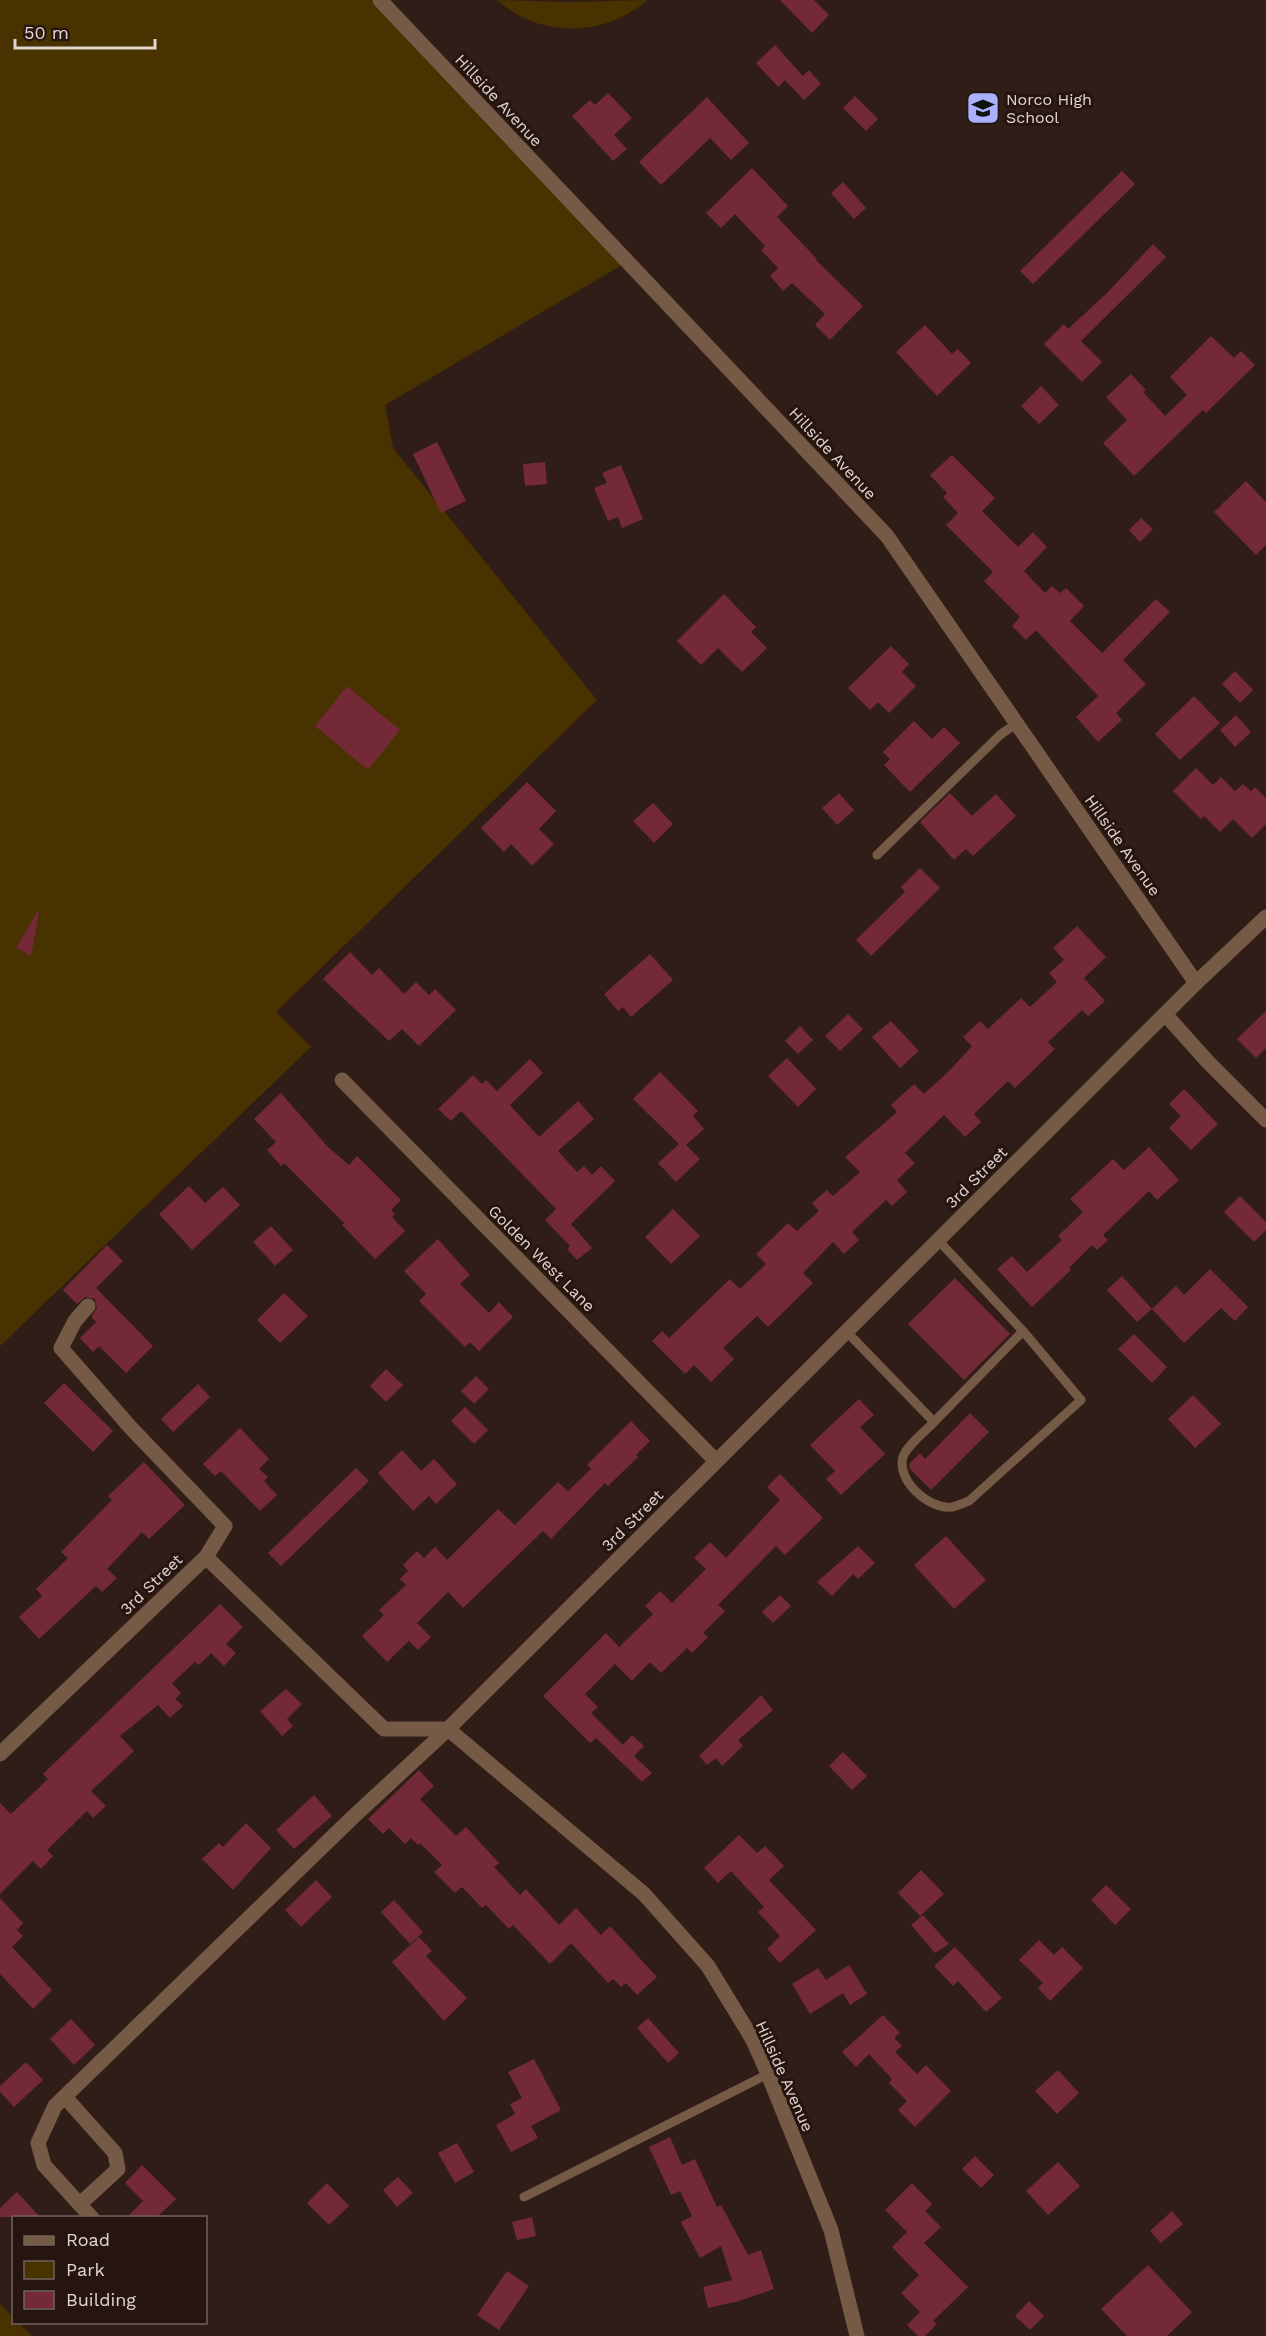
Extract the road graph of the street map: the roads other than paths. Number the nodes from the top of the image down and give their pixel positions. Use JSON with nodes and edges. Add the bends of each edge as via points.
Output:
{"nodes":[{"id":1,"x":380,"y":0,"type":"edge"},
{"id":2,"x":1017,"y":723,"type":"junction"},
{"id":3,"x":877,"y":855,"type":"dead end"},
{"id":4,"x":1266,"y":917,"type":"edge"},
{"id":5,"x":1196,"y":983,"type":"junction"},
{"id":6,"x":1165,"y":1014,"type":"junction"},
{"id":7,"x":342,"y":1080,"type":"dead end"},
{"id":8,"x":1266,"y":1120,"type":"edge"},
{"id":9,"x":938,"y":1240,"type":"junction"},
{"id":10,"x":88,"y":1306,"type":"dead end"},
{"id":11,"x":846,"y":1331,"type":"junction"},
{"id":12,"x":1023,"y":1331,"type":"junction"},
{"id":13,"x":934,"y":1422,"type":"junction"},
{"id":14,"x":716,"y":1461,"type":"junction"},
{"id":15,"x":206,"y":1557,"type":"junction"},
{"id":16,"x":448,"y":1729,"type":"junction"},
{"id":17,"x":0,"y":1754,"type":"edge"},
{"id":18,"x":768,"y":2074,"type":"junction"},
{"id":19,"x":65,"y":2097,"type":"junction"},
{"id":20,"x":524,"y":2197,"type":"dead end"},
{"id":21,"x":80,"y":2204,"type":"junction"},
{"id":22,"x":91,"y":2216,"type":"edge"},
{"id":23,"x":857,"y":2336,"type":"edge"}],
"edges":[{"from":1,"to":2,"type":"street","name":"Hillside Avenue","via":[[887,536]]},
{"from":2,"to":3,"type":"lane","via":[[992,742]]},
{"from":2,"to":5,"type":"street","name":"Hillside Avenue"},
{"from":4,"to":5,"type":"street","name":"3rd Street"},
{"from":5,"to":6,"type":"street","name":"3rd Street"},
{"from":6,"to":8,"type":"street"},
{"from":6,"to":9,"type":"street","name":"3rd Street"},
{"from":7,"to":14,"type":"street","name":"Golden West Lane"},
{"from":9,"to":11,"type":"street","name":"3rd Street"},
{"from":9,"to":12,"type":"lane"},
{"from":10,"to":15,"type":"street","via":[[61,1348],[225,1526]]},
{"from":11,"to":13,"type":"lane"},
{"from":11,"to":14,"type":"street","name":"3rd Street"},
{"from":12,"to":13,"type":"lane"},
{"from":12,"to":13,"type":"lane","via":[[1081,1400],[969,1501],[952,1507],[937,1505],[917,1492],[902,1473],[903,1455]]},
{"from":14,"to":16,"type":"street","name":"3rd Street"},
{"from":15,"to":16,"type":"street","name":"3rd Street","via":[[384,1729]]},
{"from":15,"to":17,"type":"street","name":"3rd Street"},
{"from":16,"to":18,"type":"street","name":"Hillside Avenue","via":[[644,1894],[708,1966],[753,2040]]},
{"from":16,"to":19,"type":"street"},
{"from":18,"to":20,"type":"lane"},
{"from":18,"to":23,"type":"street","name":"Hillside Avenue","via":[[831,2230]]},
{"from":19,"to":21,"type":"street","via":[[55,2106],[38,2143],[44,2165]]},
{"from":19,"to":21,"type":"street","via":[[115,2153],[118,2169]]},
{"from":21,"to":22,"type":"street"}]}
